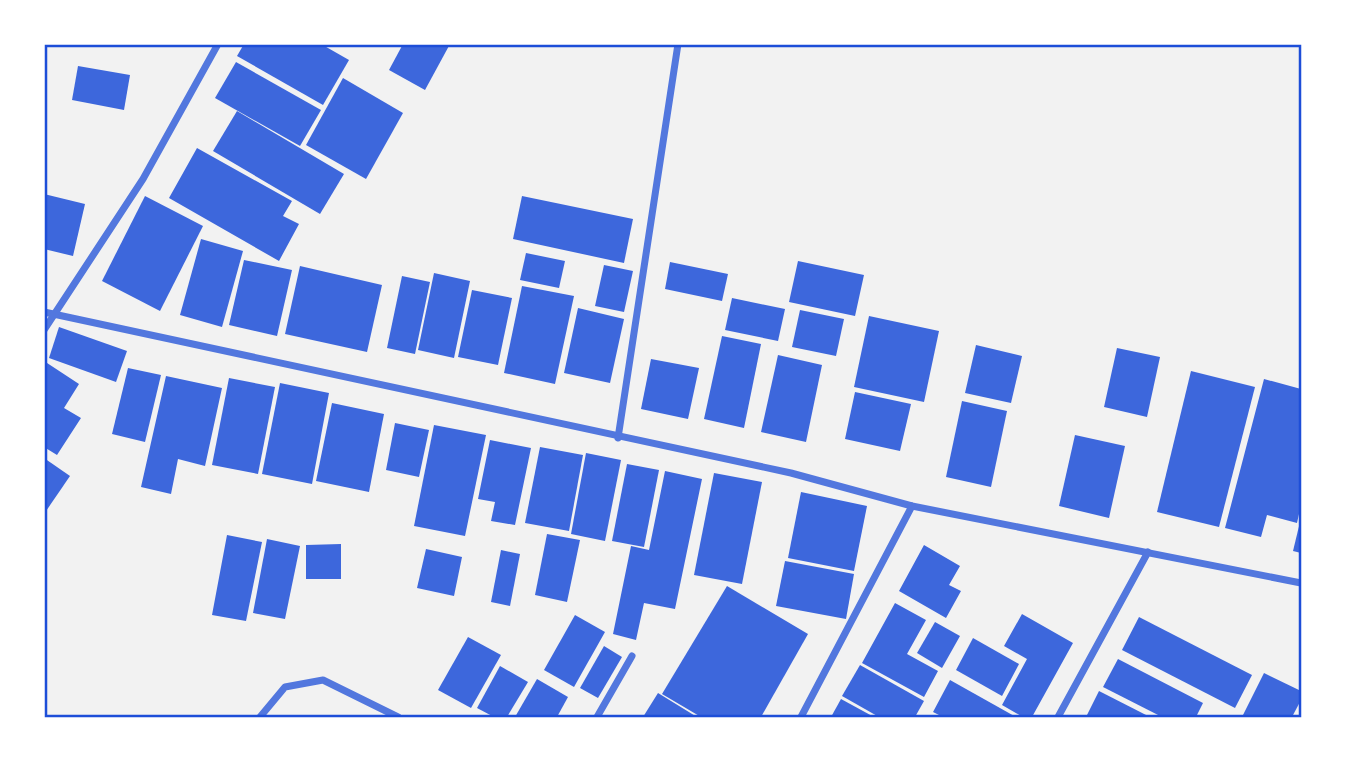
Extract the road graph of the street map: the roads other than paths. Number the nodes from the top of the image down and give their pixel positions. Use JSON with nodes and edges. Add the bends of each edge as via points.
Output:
{"nodes":[{"id":1,"x":218,"y":44,"type":"edge"},
{"id":2,"x":678,"y":44,"type":"edge"},
{"id":3,"x":44,"y":312,"type":"edge"},
{"id":4,"x":56,"y":314,"type":"junction"},
{"id":5,"x":44,"y":330,"type":"edge"},
{"id":6,"x":618,"y":438,"type":"junction"},
{"id":7,"x":912,"y":506,"type":"junction"},
{"id":8,"x":1147,"y":552,"type":"junction"},
{"id":9,"x":1301,"y":583,"type":"edge"},
{"id":10,"x":632,"y":656,"type":"dead end"},
{"id":11,"x":260,"y":717,"type":"edge"},
{"id":12,"x":398,"y":717,"type":"edge"},
{"id":13,"x":597,"y":717,"type":"edge"},
{"id":14,"x":801,"y":717,"type":"edge"},
{"id":15,"x":1058,"y":717,"type":"edge"}],
"edges":[{"from":1,"to":4,"type":"street","via":[[144,179]]},
{"from":2,"to":6,"type":"street"},
{"from":3,"to":4,"type":"street"},
{"from":4,"to":5,"type":"street"},
{"from":4,"to":6,"type":"street"},
{"from":6,"to":7,"type":"street","via":[[791,473]]},
{"from":7,"to":8,"type":"street"},
{"from":7,"to":14,"type":"street"},
{"from":8,"to":9,"type":"street"},
{"from":8,"to":15,"type":"street"},
{"from":10,"to":13,"type":"street"},
{"from":11,"to":12,"type":"street","via":[[285,687],[323,680]]}]}
